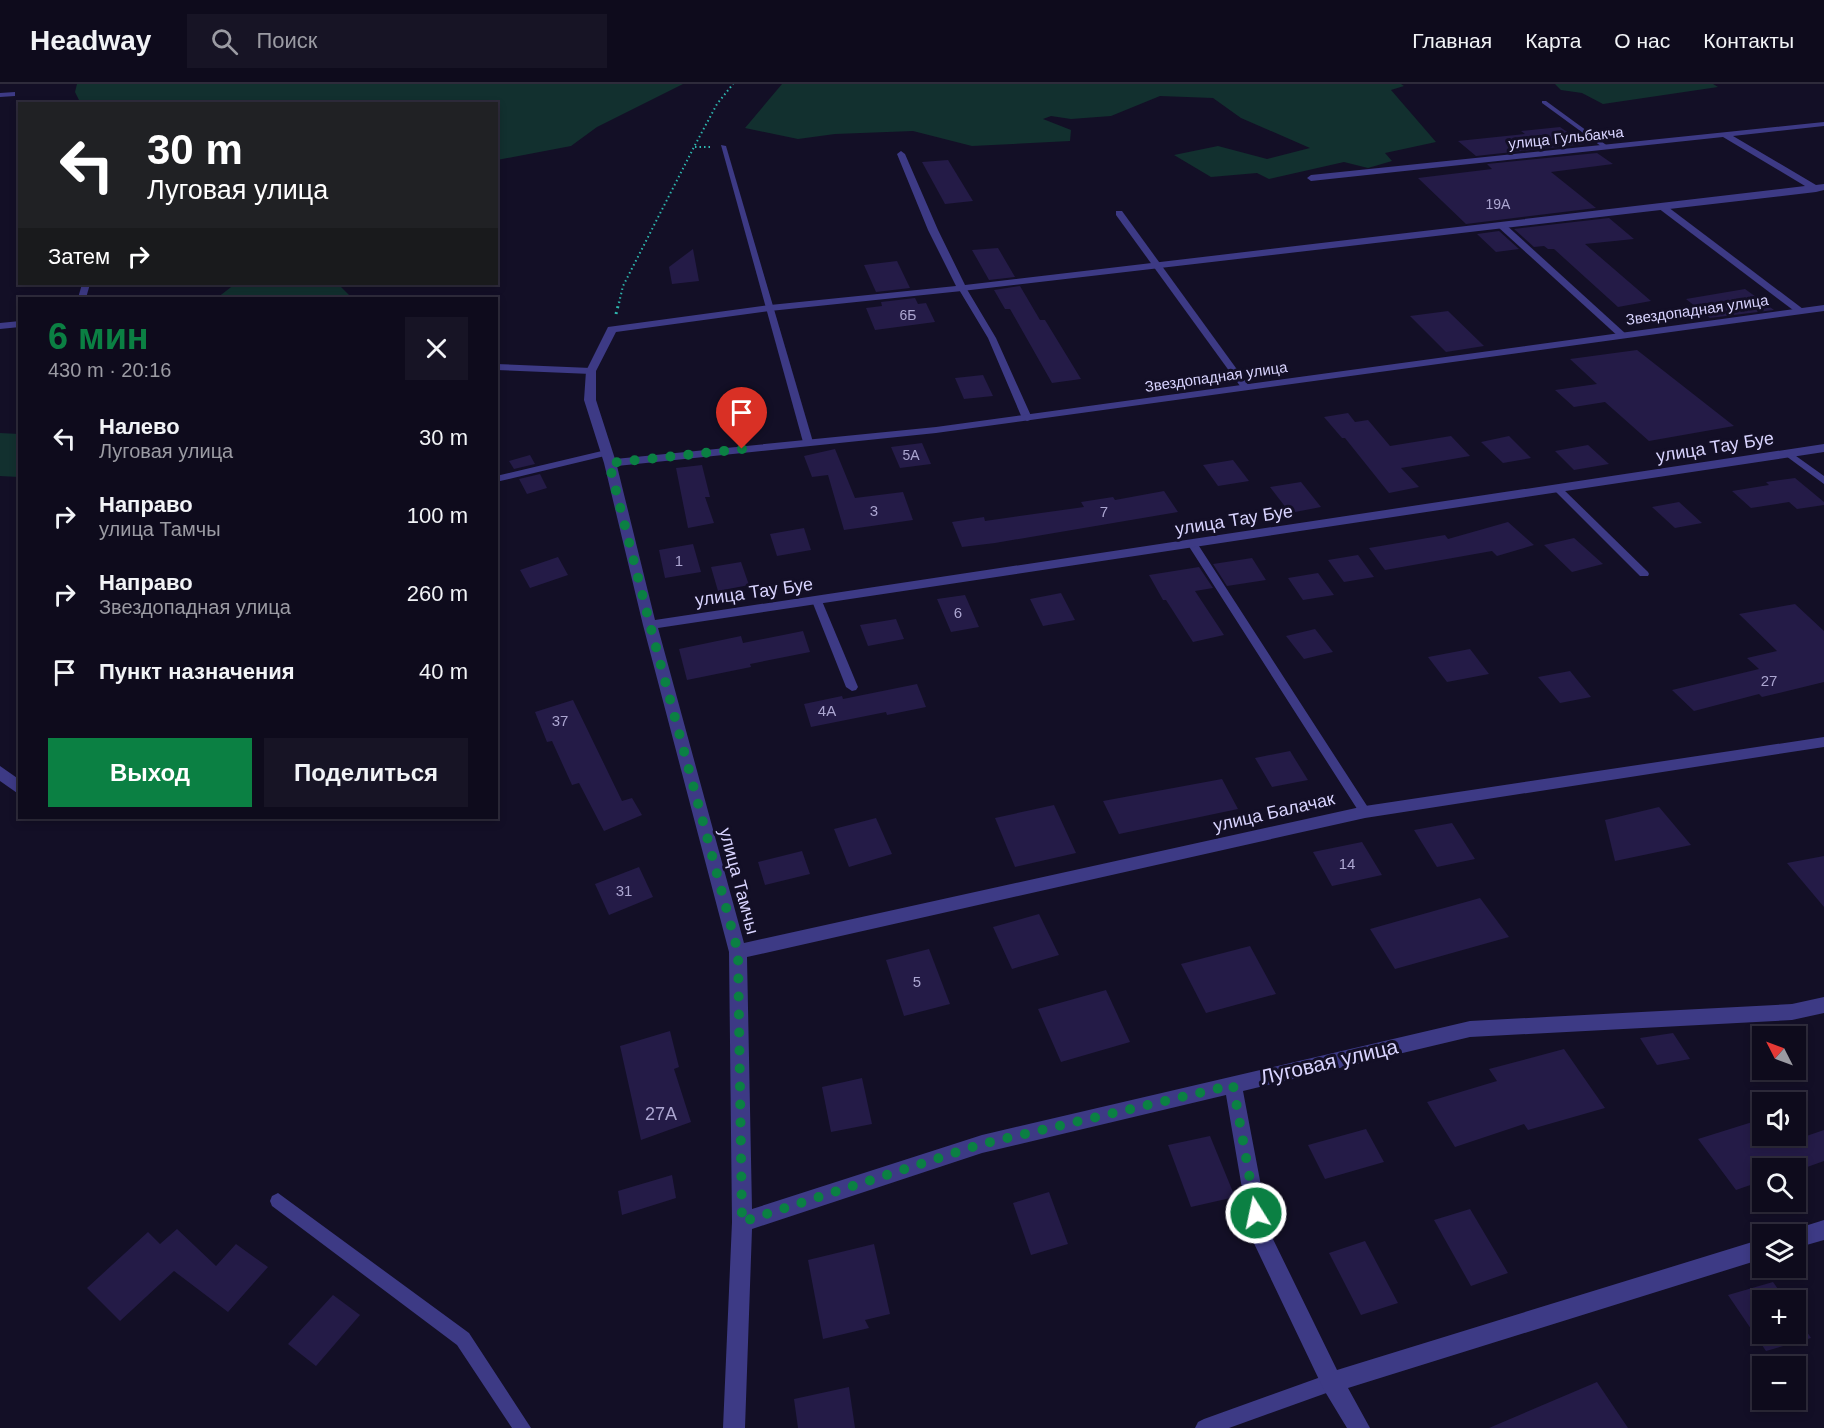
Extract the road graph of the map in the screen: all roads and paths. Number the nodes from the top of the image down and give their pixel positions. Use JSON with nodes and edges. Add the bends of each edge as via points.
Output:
{"nodes":[{"id":1,"x":733,"y":84,"type":"edge"},
{"id":2,"x":12,"y":94,"type":"dead end"},
{"id":3,"x":0,"y":95,"type":"edge"},
{"id":4,"x":1544,"y":102,"type":"dead end"},
{"id":5,"x":1824,"y":124,"type":"edge"},
{"id":6,"x":1724,"y":134,"type":"junction"},
{"id":7,"x":723,"y":146,"type":"joint"},
{"id":8,"x":694,"y":147,"type":"junction"},
{"id":9,"x":1607,"y":148,"type":"junction"},
{"id":10,"x":901,"y":154,"type":"dead end"},
{"id":11,"x":1311,"y":178,"type":"dead end"},
{"id":12,"x":1821,"y":190,"type":"edge"},
{"id":13,"x":1660,"y":206,"type":"junction"},
{"id":14,"x":1119,"y":213,"type":"dead end"},
{"id":15,"x":1501,"y":225,"type":"junction"},
{"id":16,"x":1156,"y":265,"type":"junction"},
{"id":17,"x":962,"y":288,"type":"junction"},
{"id":18,"x":770,"y":308,"type":"junction"},
{"id":19,"x":1824,"y":308,"type":"edge"},
{"id":20,"x":1800,"y":311,"type":"junction"},
{"id":21,"x":18,"y":324,"type":"edge"},
{"id":22,"x":0,"y":326,"type":"edge"},
{"id":23,"x":612,"y":329,"type":"junction"},
{"id":24,"x":1623,"y":336,"type":"junction"},
{"id":25,"x":498,"y":367,"type":"edge"},
{"id":26,"x":591,"y":371,"type":"junction"},
{"id":27,"x":1246,"y":388,"type":"junction"},
{"id":28,"x":1027,"y":418,"type":"junction"},
{"id":29,"x":808,"y":442,"type":"junction"},
{"id":30,"x":1824,"y":448,"type":"edge"},
{"id":31,"x":1789,"y":454,"type":"junction"},
{"id":32,"x":608,"y":458,"type":"junction"},
{"id":33,"x":498,"y":479,"type":"edge"},
{"id":34,"x":1824,"y":481,"type":"edge"},
{"id":35,"x":1558,"y":489,"type":"junction"},
{"id":36,"x":1193,"y":545,"type":"junction"},
{"id":37,"x":1644,"y":574,"type":"dead end"},
{"id":38,"x":817,"y":601,"type":"junction"},
{"id":39,"x":650,"y":625,"type":"junction"},
{"id":40,"x":852,"y":687,"type":"dead end"},
{"id":41,"x":1824,"y":742,"type":"edge"},
{"id":42,"x":0,"y":772,"type":"edge"},
{"id":43,"x":18,"y":787,"type":"edge"},
{"id":44,"x":1365,"y":812,"type":"junction"},
{"id":45,"x":738,"y":952,"type":"junction"},
{"id":46,"x":1824,"y":1005,"type":"edge"},
{"id":47,"x":1233,"y":1085,"type":"junction"},
{"id":48,"x":278,"y":1201,"type":"dead end"},
{"id":49,"x":742,"y":1222,"type":"junction"},
{"id":50,"x":1824,"y":1230,"type":"edge"},
{"id":51,"x":1806,"y":1235,"type":"edge"},
{"id":52,"x":1752,"y":1252,"type":"edge"},
{"id":53,"x":1332,"y":1382,"type":"junction"},
{"id":54,"x":522,"y":1428,"type":"edge"},
{"id":55,"x":734,"y":1428,"type":"edge"},
{"id":56,"x":1204,"y":1428,"type":"edge"},
{"id":57,"x":1359,"y":1428,"type":"edge"}],
"edges":[{"from":1,"to":8,"type":"path","via":[[717,104]]},
{"from":2,"to":3,"type":"street"},
{"from":4,"to":9,"type":"lane"},
{"from":5,"to":6,"type":"street","name":"улица Гульбакча"},
{"from":6,"to":9,"type":"street","name":"улица Гульбакча"},
{"from":6,"to":12,"type":"street"},
{"from":7,"to":8,"type":"path"},
{"from":7,"to":18,"type":"lane"},
{"from":8,"to":23,"type":"path","via":[[622,286]]},
{"from":9,"to":11,"type":"street","name":"улица Гульбакча"},
{"from":10,"to":17,"type":"street"},
{"from":12,"to":13,"type":"street"},
{"from":13,"to":15,"type":"street"},
{"from":13,"to":20,"type":"lane"},
{"from":14,"to":16,"type":"lane"},
{"from":15,"to":16,"type":"street"},
{"from":15,"to":24,"type":"lane"},
{"from":16,"to":17,"type":"street"},
{"from":16,"to":27,"type":"lane"},
{"from":17,"to":18,"type":"street"},
{"from":17,"to":28,"type":"lane","via":[[992,338]]},
{"from":18,"to":23,"type":"street"},
{"from":18,"to":29,"type":"lane"},
{"from":19,"to":20,"type":"street","name":"Звездопадная улица"},
{"from":20,"to":24,"type":"street","name":"Звездопадная улица"},
{"from":21,"to":22,"type":"street"},
{"from":23,"to":26,"type":"street"},
{"from":24,"to":27,"type":"street","name":"Звездопадная улица"},
{"from":25,"to":26,"type":"lane"},
{"from":26,"to":32,"type":"street","name":"улица Тамчы","via":[[590,400]]},
{"from":27,"to":28,"type":"street","name":"Звездопадная улица"},
{"from":28,"to":29,"type":"street","name":"Звездопадная улица"},
{"from":29,"to":32,"type":"street","name":"Звездопадная улица"},
{"from":30,"to":31,"type":"street","name":"улица Тау Буе"},
{"from":31,"to":34,"type":"lane"},
{"from":31,"to":35,"type":"street","name":"улица Тау Буе"},
{"from":32,"to":33,"type":"lane"},
{"from":32,"to":39,"type":"street","name":"улица Тамчы"},
{"from":35,"to":36,"type":"street","name":"улица Тау Буе"},
{"from":35,"to":37,"type":"lane"},
{"from":36,"to":38,"type":"street","name":"улица Тау Буе"},
{"from":36,"to":44,"type":"lane"},
{"from":38,"to":39,"type":"street","name":"улица Тау Буе"},
{"from":38,"to":40,"type":"lane"},
{"from":39,"to":45,"type":"street","name":"улица Тамчы"},
{"from":41,"to":44,"type":"street","name":"улица Балачак"},
{"from":42,"to":43,"type":"street"},
{"from":44,"to":45,"type":"street","name":"улица Балачак"},
{"from":45,"to":49,"type":"street","name":"улица Тамчы"},
{"from":46,"to":47,"type":"street","name":"Луговая улица","via":[[1792,1012],[1470,1029]]},
{"from":47,"to":49,"type":"street","name":"Луговая улица","via":[[982,1144]]},
{"from":47,"to":53,"type":"street","via":[[1260,1235]]},
{"from":48,"to":54,"type":"lane","via":[[463,1339]]},
{"from":49,"to":55,"type":"street","name":"улица Тамчы"},
{"from":50,"to":51,"type":"street"},
{"from":52,"to":53,"type":"street"},
{"from":53,"to":56,"type":"lane"},
{"from":53,"to":57,"type":"street"}]}
